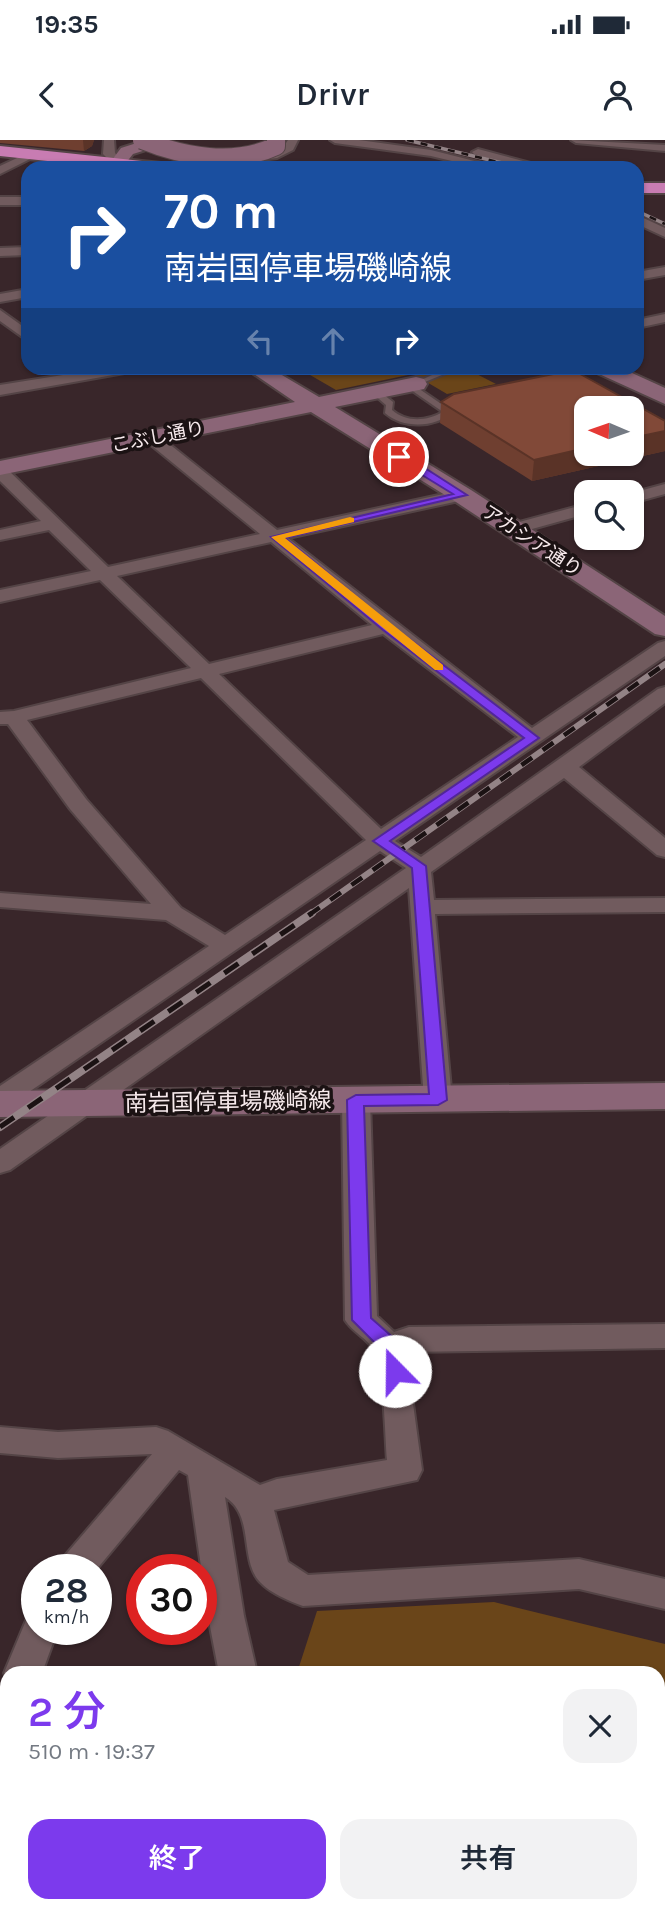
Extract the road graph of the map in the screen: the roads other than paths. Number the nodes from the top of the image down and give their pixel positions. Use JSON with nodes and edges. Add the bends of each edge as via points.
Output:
{"nodes":[{"id":1,"x":109,"y":140,"type":"edge"},
{"id":2,"x":142,"y":140,"type":"edge"},
{"id":3,"x":162,"y":140,"type":"edge"},
{"id":4,"x":276,"y":140,"type":"edge"},
{"id":5,"x":293,"y":140,"type":"edge"},
{"id":6,"x":335,"y":140,"type":"edge"},
{"id":7,"x":576,"y":140,"type":"edge"},
{"id":8,"x":447,"y":145,"type":"dead end"},
{"id":9,"x":665,"y":148,"type":"edge"},
{"id":10,"x":408,"y":149,"type":"junction"},
{"id":11,"x":0,"y":151,"type":"edge"},
{"id":12,"x":32,"y":154,"type":"junction"},
{"id":13,"x":399,"y":160,"type":"dead end"},
{"id":14,"x":85,"y":161,"type":"edge"},
{"id":15,"x":114,"y":161,"type":"edge"},
{"id":16,"x":119,"y":161,"type":"edge"},
{"id":17,"x":214,"y":161,"type":"edge"},
{"id":18,"x":464,"y":161,"type":"edge"},
{"id":19,"x":510,"y":161,"type":"edge"},
{"id":20,"x":0,"y":171,"type":"edge"},
{"id":21,"x":644,"y":188,"type":"edge"},
{"id":22,"x":665,"y":188,"type":"edge"},
{"id":23,"x":0,"y":201,"type":"edge"},
{"id":24,"x":21,"y":201,"type":"edge"},
{"id":25,"x":644,"y":222,"type":"edge"},
{"id":26,"x":665,"y":233,"type":"edge"},
{"id":27,"x":21,"y":251,"type":"edge"},
{"id":28,"x":0,"y":252,"type":"edge"},
{"id":29,"x":665,"y":271,"type":"edge"},
{"id":30,"x":644,"y":275,"type":"edge"},
{"id":31,"x":21,"y":294,"type":"edge"},
{"id":32,"x":0,"y":298,"type":"edge"},
{"id":33,"x":0,"y":314,"type":"edge"},
{"id":34,"x":665,"y":318,"type":"edge"},
{"id":35,"x":644,"y":322,"type":"edge"},
{"id":36,"x":21,"y":331,"type":"edge"},
{"id":37,"x":60,"y":375,"type":"edge"},
{"id":38,"x":268,"y":375,"type":"edge"},
{"id":39,"x":437,"y":375,"type":"edge"},
{"id":40,"x":619,"y":375,"type":"edge"},
{"id":41,"x":412,"y":384,"type":"junction"},
{"id":42,"x":0,"y":390,"type":"edge"},
{"id":43,"x":376,"y":393,"type":"junction"},
{"id":44,"x":665,"y":397,"type":"edge"},
{"id":45,"x":317,"y":405,"type":"junction"},
{"id":46,"x":152,"y":438,"type":"junction"},
{"id":47,"x":0,"y":470,"type":"edge"},
{"id":48,"x":665,"y":489,"type":"edge"},
{"id":49,"x":462,"y":495,"type":"junction"},
{"id":50,"x":644,"y":495,"type":"edge"},
{"id":51,"x":574,"y":512,"type":"edge"},
{"id":52,"x":52,"y":524,"type":"junction"},
{"id":53,"x":514,"y":529,"type":"junction"},
{"id":54,"x":0,"y":535,"type":"edge"},
{"id":55,"x":276,"y":537,"type":"junction"},
{"id":56,"x":103,"y":573,"type":"junction"},
{"id":57,"x":0,"y":596,"type":"edge"},
{"id":58,"x":387,"y":627,"type":"junction"},
{"id":59,"x":665,"y":628,"type":"edge"},
{"id":60,"x":665,"y":647,"type":"edge"},
{"id":61,"x":204,"y":670,"type":"junction"},
{"id":62,"x":665,"y":692,"type":"edge"},
{"id":63,"x":7,"y":718,"type":"edge"},
{"id":64,"x":532,"y":738,"type":"junction"},
{"id":65,"x":565,"y":767,"type":"junction"},
{"id":66,"x":380,"y":841,"type":"junction"},
{"id":67,"x":665,"y":850,"type":"edge"},
{"id":68,"x":419,"y":866,"type":"junction"},
{"id":69,"x":0,"y":900,"type":"edge"},
{"id":70,"x":665,"y":905,"type":"edge"},
{"id":71,"x":423,"y":907,"type":"junction"},
{"id":72,"x":172,"y":914,"type":"junction"},
{"id":73,"x":225,"y":944,"type":"junction"},
{"id":74,"x":665,"y":1096,"type":"edge"},
{"id":75,"x":356,"y":1100,"type":"junction"},
{"id":76,"x":438,"y":1100,"type":"junction"},
{"id":77,"x":0,"y":1101,"type":"edge"},
{"id":78,"x":85,"y":1104,"type":"junction"},
{"id":79,"x":0,"y":1163,"type":"edge"},
{"id":80,"x":665,"y":1336,"type":"edge"},
{"id":81,"x":389,"y":1345,"type":"junction"},
{"id":82,"x":0,"y":1440,"type":"edge"},
{"id":83,"x":189,"y":1460,"type":"junction"},
{"id":84,"x":255,"y":1503,"type":"junction"},
{"id":85,"x":92,"y":1554,"type":"edge"},
{"id":86,"x":665,"y":1594,"type":"edge"},
{"id":87,"x":34,"y":1645,"type":"edge"},
{"id":88,"x":26,"y":1666,"type":"edge"},
{"id":89,"x":237,"y":1666,"type":"edge"}],
"edges":[{"from":1,"to":15,"type":"street"},
{"from":2,"to":4,"type":"street","bridge":true,"via":[[174,151],[233,156],[271,150]]},
{"from":3,"to":16,"type":"street","via":[[127,151]]},
{"from":5,"to":17,"type":"street","via":[[288,150],[280,153],[253,159],[221,156]]},
{"from":6,"to":10,"type":"street"},
{"from":7,"to":9,"type":"street"},
{"from":8,"to":19,"type":"street"},
{"from":10,"to":13,"type":"street"},
{"from":10,"to":18,"type":"street"},
{"from":11,"to":12,"type":"highway"},
{"from":12,"to":14,"type":"highway"},
{"from":12,"to":20,"type":"street"},
{"from":21,"to":22,"type":"highway"},
{"from":23,"to":24,"type":"street"},
{"from":25,"to":26,"type":"street"},
{"from":27,"to":28,"type":"street"},
{"from":29,"to":30,"type":"street"},
{"from":31,"to":32,"type":"street"},
{"from":33,"to":36,"type":"street"},
{"from":34,"to":35,"type":"street"},
{"from":37,"to":42,"type":"street"},
{"from":38,"to":45,"type":"street","name":"アカシア通り"},
{"from":39,"to":41,"type":"lane"},
{"from":40,"to":44,"type":"street"},
{"from":41,"to":43,"type":"street","name":"こぶし通り"},
{"from":41,"to":43,"type":"lane","via":[[449,412],[443,417],[401,420],[390,414],[390,404]]},
{"from":43,"to":45,"type":"street","name":"こぶし通り"},
{"from":45,"to":46,"type":"street","name":"こぶし通り"},
{"from":45,"to":49,"type":"street","name":"アカシア通り"},
{"from":46,"to":47,"type":"street","name":"こぶし通り"},
{"from":46,"to":55,"type":"street"},
{"from":47,"to":52,"type":"street"},
{"from":48,"to":50,"type":"street"},
{"from":49,"to":53,"type":"street","name":"アカシア通り"},
{"from":49,"to":55,"type":"street"},
{"from":51,"to":53,"type":"street"},
{"from":52,"to":54,"type":"street"},
{"from":52,"to":56,"type":"street"},
{"from":53,"to":59,"type":"street","name":"アカシア通り"},
{"from":55,"to":56,"type":"street"},
{"from":55,"to":58,"type":"street"},
{"from":56,"to":57,"type":"street"},
{"from":56,"to":61,"type":"street"},
{"from":58,"to":61,"type":"street"},
{"from":58,"to":64,"type":"street"},
{"from":60,"to":64,"type":"street"},
{"from":61,"to":63,"type":"street"},
{"from":61,"to":66,"type":"street"},
{"from":62,"to":65,"type":"street"},
{"from":63,"to":72,"type":"street"},
{"from":64,"to":66,"type":"street"},
{"from":65,"to":67,"type":"street"},
{"from":65,"to":68,"type":"street"},
{"from":66,"to":68,"type":"street"},
{"from":66,"to":73,"type":"street"},
{"from":68,"to":71,"type":"street"},
{"from":68,"to":78,"type":"street"},
{"from":69,"to":72,"type":"street"},
{"from":70,"to":71,"type":"street"},
{"from":71,"to":76,"type":"street"},
{"from":72,"to":73,"type":"street"},
{"from":73,"to":77,"type":"street"},
{"from":74,"to":76,"type":"street","name":"南岩国停車場磯崎線"},
{"from":75,"to":76,"type":"street","name":"南岩国停車場磯崎線"},
{"from":75,"to":78,"type":"street","name":"南岩国停車場磯崎線"},
{"from":75,"to":81,"type":"street","via":[[361,1320]]},
{"from":77,"to":78,"type":"street","name":"南岩国停車場磯崎線"},
{"from":78,"to":79,"type":"street"},
{"from":80,"to":81,"type":"street","via":[[409,1339]]},
{"from":81,"to":84,"type":"street","via":[[405,1470],[277,1493]]},
{"from":82,"to":83,"type":"street","via":[[58,1445],[156,1440]]},
{"from":83,"to":84,"type":"street","via":[[245,1492]]},
{"from":83,"to":85,"type":"street"},
{"from":83,"to":89,"type":"street"},
{"from":84,"to":86,"type":"street","via":[[272,1571],[303,1591],[579,1574]]},
{"from":87,"to":88,"type":"street"}]}
